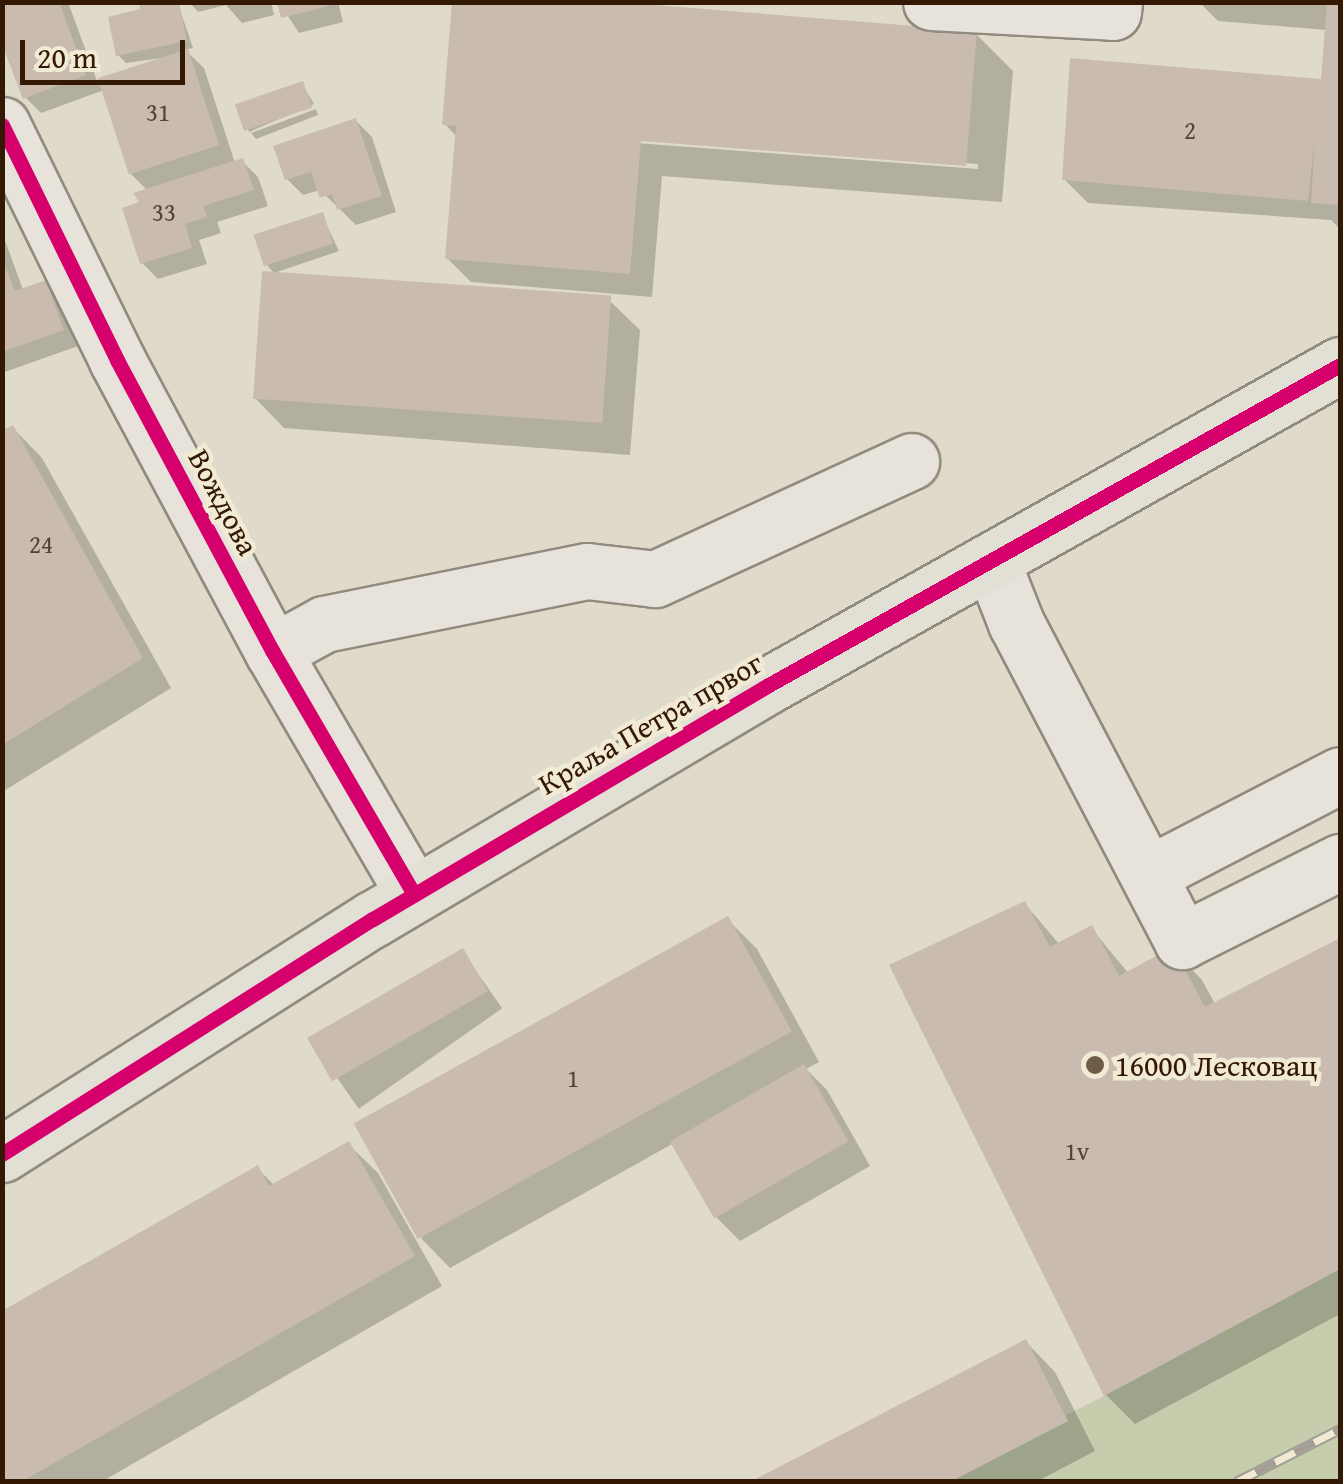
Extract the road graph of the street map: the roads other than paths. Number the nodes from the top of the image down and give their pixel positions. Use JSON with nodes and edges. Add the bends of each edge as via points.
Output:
{"nodes":[{"id":1,"x":931,"y":2,"type":"edge"},
{"id":2,"x":1113,"y":8,"type":"edge"},
{"id":3,"x":2,"y":125,"type":"edge"},
{"id":4,"x":1340,"y":364,"type":"edge"},
{"id":5,"x":912,"y":461,"type":"dead end"},
{"id":6,"x":992,"y":562,"type":"junction"},
{"id":7,"x":273,"y":652,"type":"junction"},
{"id":8,"x":1340,"y":775,"type":"edge"},
{"id":9,"x":1340,"y":862,"type":"edge"},
{"id":10,"x":1148,"y":874,"type":"junction"},
{"id":11,"x":414,"y":894,"type":"junction"},
{"id":12,"x":2,"y":1154,"type":"edge"}],
"edges":[{"from":1,"to":2,"type":"street"},
{"from":3,"to":7,"type":"street","name":"Вождова","via":[[117,360]]},
{"from":4,"to":6,"type":"main road","name":"Краља Петра првог"},
{"from":5,"to":7,"type":"street","via":[[656,579],[587,571],[324,624]]},
{"from":6,"to":10,"type":"street","via":[[1016,623]]},
{"from":6,"to":11,"type":"main road","name":"Краља Петра првог"},
{"from":7,"to":11,"type":"street","name":"Вождова"},
{"from":8,"to":10,"type":"street"},
{"from":9,"to":10,"type":"street","via":[[1182,941]]},
{"from":11,"to":12,"type":"main road","name":"Краља Петра првог"}]}
